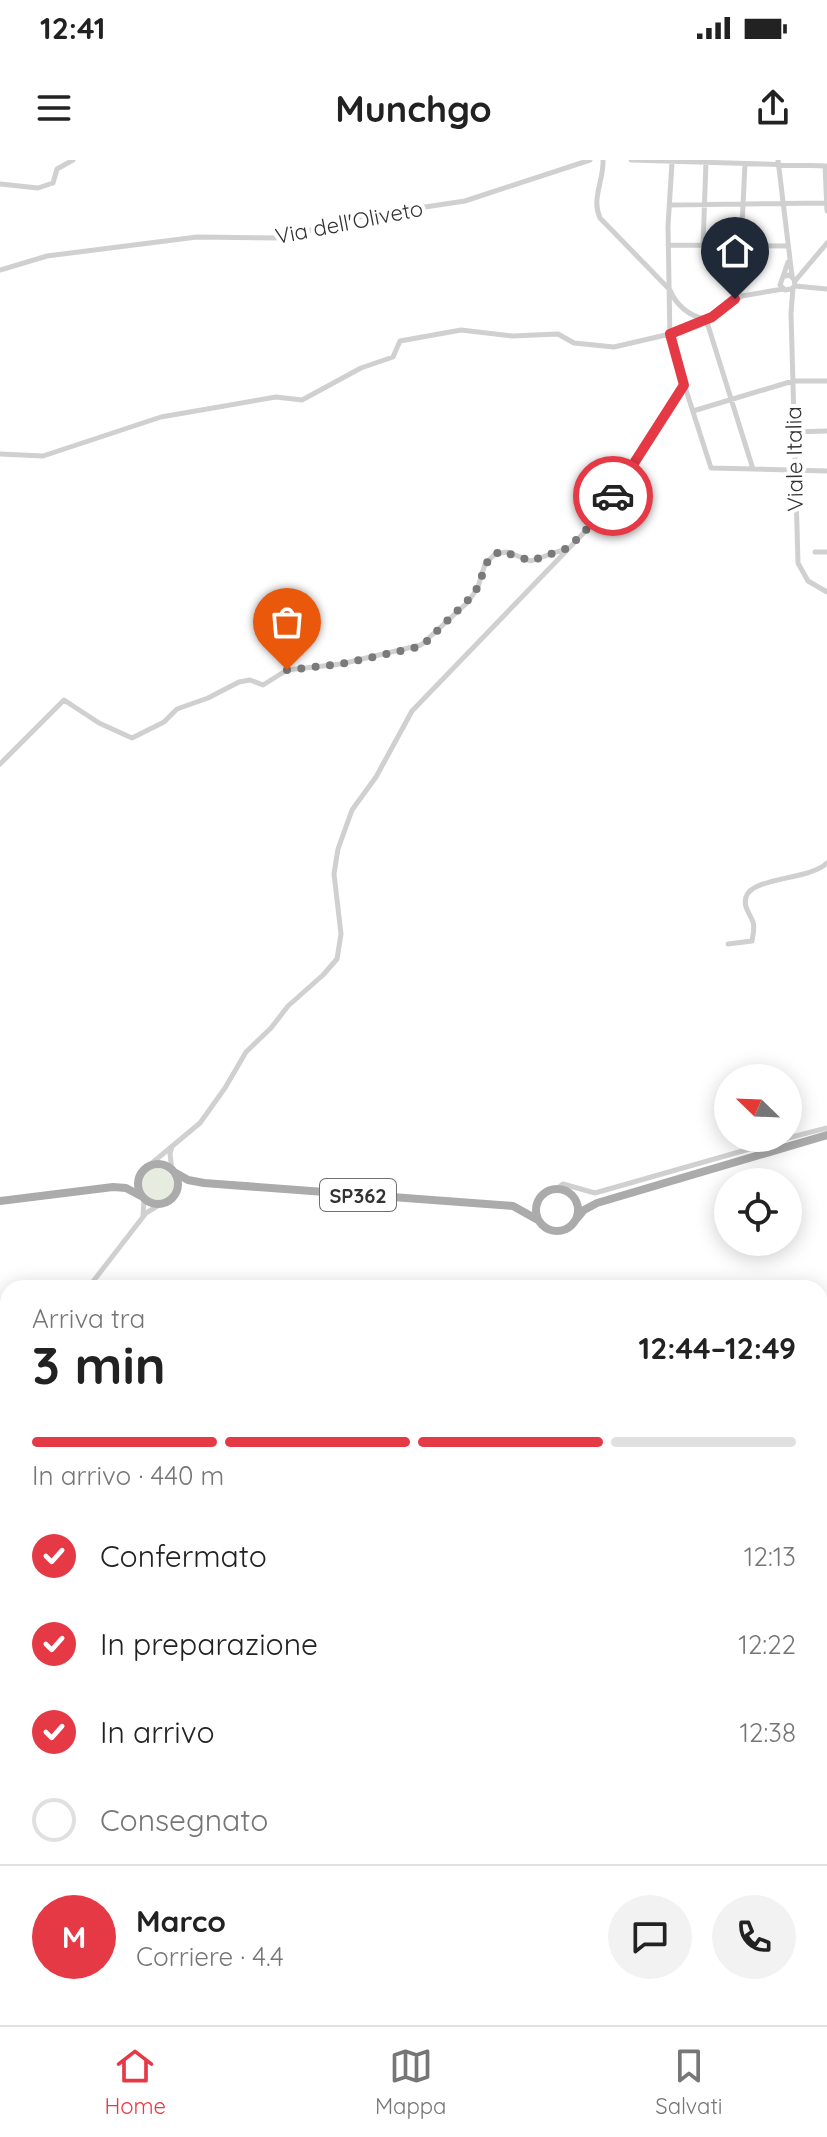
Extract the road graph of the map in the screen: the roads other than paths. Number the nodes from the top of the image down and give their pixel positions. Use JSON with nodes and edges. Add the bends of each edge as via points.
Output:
{"nodes":[{"id":1,"x":73,"y":160,"type":"edge"},
{"id":2,"x":590,"y":160,"type":"edge"},
{"id":3,"x":603,"y":160,"type":"edge"},
{"id":4,"x":631,"y":160,"type":"edge"},
{"id":5,"x":672,"y":162,"type":"junction"},
{"id":6,"x":706,"y":162,"type":"edge"},
{"id":7,"x":779,"y":162,"type":"edge"},
{"id":8,"x":745,"y":164,"type":"junction"},
{"id":9,"x":826,"y":166,"type":"edge"},
{"id":10,"x":0,"y":184,"type":"edge"},
{"id":11,"x":827,"y":203,"type":"edge"},
{"id":12,"x":669,"y":205,"type":"junction"},
{"id":13,"x":743,"y":205,"type":"junction"},
{"id":14,"x":783,"y":205,"type":"junction"},
{"id":15,"x":704,"y":206,"type":"junction"},
{"id":16,"x":827,"y":211,"type":"edge"},
{"id":17,"x":827,"y":243,"type":"edge"},
{"id":18,"x":668,"y":245,"type":"junction"},
{"id":19,"x":703,"y":246,"type":"junction"},
{"id":20,"x":741,"y":246,"type":"junction"},
{"id":21,"x":788,"y":248,"type":"junction"},
{"id":22,"x":0,"y":270,"type":"edge"},
{"id":23,"x":789,"y":284,"type":"junction"},
{"id":24,"x":827,"y":289,"type":"edge"},
{"id":25,"x":670,"y":290,"type":"junction"},
{"id":26,"x":706,"y":319,"type":"junction"},
{"id":27,"x":670,"y":334,"type":"junction"},
{"id":28,"x":793,"y":381,"type":"junction"},
{"id":29,"x":827,"y":381,"type":"edge"},
{"id":30,"x":684,"y":385,"type":"junction"},
{"id":31,"x":731,"y":398,"type":"junction"},
{"id":32,"x":693,"y":411,"type":"junction"},
{"id":33,"x":827,"y":431,"type":"edge"},
{"id":34,"x":793,"y":432,"type":"junction"},
{"id":35,"x":0,"y":454,"type":"edge"},
{"id":36,"x":753,"y":469,"type":"junction"},
{"id":37,"x":794,"y":471,"type":"junction"},
{"id":38,"x":827,"y":471,"type":"edge"},
{"id":39,"x":568,"y":548,"type":"junction"},
{"id":40,"x":815,"y":552,"type":"dead end"},
{"id":41,"x":827,"y":552,"type":"edge"},
{"id":42,"x":827,"y":592,"type":"edge"},
{"id":43,"x":0,"y":764,"type":"edge"},
{"id":44,"x":827,"y":863,"type":"edge"},
{"id":45,"x":728,"y":944,"type":"dead end"},
{"id":46,"x":827,"y":1128,"type":"edge"},
{"id":47,"x":827,"y":1135,"type":"edge"},
{"id":48,"x":802,"y":1137,"type":"edge"},
{"id":49,"x":805,"y":1137,"type":"junction"},
{"id":50,"x":173,"y":1145,"type":"junction"},
{"id":51,"x":739,"y":1152,"type":"edge"},
{"id":52,"x":173,"y":1171,"type":"junction"},
{"id":53,"x":143,"y":1172,"type":"junction"},
{"id":54,"x":204,"y":1183,"type":"junction"},
{"id":55,"x":113,"y":1187,"type":"junction"},
{"id":56,"x":557,"y":1189,"type":"junction"},
{"id":57,"x":176,"y":1194,"type":"junction"},
{"id":58,"x":572,"y":1196,"type":"junction"},
{"id":59,"x":541,"y":1197,"type":"junction"},
{"id":60,"x":143,"y":1198,"type":"junction"},
{"id":61,"x":0,"y":1201,"type":"edge"},
{"id":62,"x":597,"y":1203,"type":"junction"},
{"id":63,"x":159,"y":1205,"type":"junction"},
{"id":64,"x":513,"y":1206,"type":"junction"},
{"id":65,"x":538,"y":1220,"type":"junction"},
{"id":66,"x":142,"y":1221,"type":"junction"},
{"id":67,"x":574,"y":1222,"type":"junction"},
{"id":68,"x":94,"y":1280,"type":"edge"}],
"edges":[{"from":1,"to":10,"type":"street","via":[[57,169],[53,183],[45,188]]},
{"from":2,"to":22,"type":"street","name":"Via dell'Oliveto","via":[[465,201],[352,218],[284,238],[197,237],[47,256]]},
{"from":3,"to":25,"type":"street","via":[[596,211]]},
{"from":4,"to":5,"type":"street"},
{"from":5,"to":6,"type":"street"},
{"from":5,"to":12,"type":"street"},
{"from":6,"to":8,"type":"street"},
{"from":6,"to":15,"type":"street"},
{"from":7,"to":8,"type":"street"},
{"from":7,"to":9,"type":"street"},
{"from":7,"to":14,"type":"street","name":"Viale Italia"},
{"from":8,"to":13,"type":"street"},
{"from":9,"to":11,"type":"street"},
{"from":11,"to":14,"type":"street"},
{"from":11,"to":16,"type":"street"},
{"from":12,"to":15,"type":"street"},
{"from":12,"to":18,"type":"street"},
{"from":13,"to":14,"type":"street"},
{"from":13,"to":15,"type":"street"},
{"from":13,"to":20,"type":"street"},
{"from":14,"to":21,"type":"street","name":"Viale Italia"},
{"from":15,"to":19,"type":"street"},
{"from":17,"to":23,"type":"street"},
{"from":18,"to":19,"type":"street"},
{"from":18,"to":25,"type":"street"},
{"from":19,"to":20,"type":"street"},
{"from":20,"to":21,"type":"street"},
{"from":21,"to":23,"type":"street","name":"Viale Italia"},
{"from":23,"to":24,"type":"street"},
{"from":23,"to":26,"type":"street","via":[[742,296]]},
{"from":23,"to":28,"type":"street","name":"Viale Italia"},
{"from":25,"to":26,"type":"street","via":[[694,317]]},
{"from":25,"to":27,"type":"street"},
{"from":26,"to":27,"type":"street"},
{"from":26,"to":31,"type":"street"},
{"from":27,"to":30,"type":"street"},
{"from":27,"to":35,"type":"street","via":[[602,347],[574,343],[558,334],[461,330],[417,336],[400,341],[393,357],[302,400],[276,397],[174,414],[43,456]]},
{"from":28,"to":29,"type":"street"},
{"from":28,"to":31,"type":"street"},
{"from":28,"to":34,"type":"street","name":"Viale Italia"},
{"from":30,"to":32,"type":"street"},
{"from":30,"to":39,"type":"street","via":[[629,475]]},
{"from":31,"to":32,"type":"street"},
{"from":31,"to":36,"type":"street"},
{"from":32,"to":36,"type":"street","via":[[711,468]]},
{"from":33,"to":34,"type":"street"},
{"from":34,"to":37,"type":"street","name":"Viale Italia"},
{"from":36,"to":37,"type":"street"},
{"from":37,"to":38,"type":"street"},
{"from":37,"to":42,"type":"street","name":"Viale Italia","via":[[798,563],[808,581]]},
{"from":39,"to":43,"type":"street","via":[[531,561],[507,552],[495,554],[469,601],[414,648],[287,670],[263,685],[239,682],[177,709],[132,738],[64,700]]},
{"from":39,"to":50,"type":"street","via":[[412,711],[352,810],[338,849],[337,959],[255,1041],[200,1123]]},
{"from":40,"to":41,"type":"street"},
{"from":44,"to":45,"type":"street","via":[[814,873],[767,882],[749,892],[752,941]]},
{"from":46,"to":49,"type":"street"},
{"from":47,"to":49,"type":"main road"},
{"from":48,"to":49,"type":"street"},
{"from":49,"to":62,"type":"main road"},
{"from":50,"to":52,"type":"street"},
{"from":50,"to":53,"type":"street"},
{"from":51,"to":56,"type":"street","via":[[595,1193],[563,1184]]},
{"from":52,"to":53,"type":"main road","number":"SP362","via":[[157,1164]]},
{"from":52,"to":54,"type":"main road","number":"SP362"},
{"from":52,"to":57,"type":"main road"},
{"from":53,"to":55,"type":"main road","number":"SP362"},
{"from":53,"to":60,"type":"main road","via":[[138,1186]]},
{"from":54,"to":57,"type":"main road","number":"SP362"},
{"from":54,"to":64,"type":"main road","number":"SP362"},
{"from":55,"to":60,"type":"main road","number":"SP362"},
{"from":55,"to":61,"type":"main road","number":"SP362"},
{"from":56,"to":58,"type":"main road"},
{"from":56,"to":59,"type":"main road","number":"SP362"},
{"from":57,"to":63,"type":"main road","number":"SP362"},
{"from":58,"to":62,"type":"main road"},
{"from":58,"to":67,"type":"main road","via":[[578,1209]]},
{"from":59,"to":64,"type":"main road","number":"SP362"},
{"from":59,"to":65,"type":"main road"},
{"from":60,"to":63,"type":"main road","number":"SP362"},
{"from":60,"to":66,"type":"street"},
{"from":62,"to":67,"type":"main road"},
{"from":63,"to":66,"type":"street"},
{"from":64,"to":65,"type":"main road","number":"SP362"},
{"from":65,"to":67,"type":"main road","number":"SP362","via":[[555,1231]]},
{"from":66,"to":68,"type":"street"}]}
